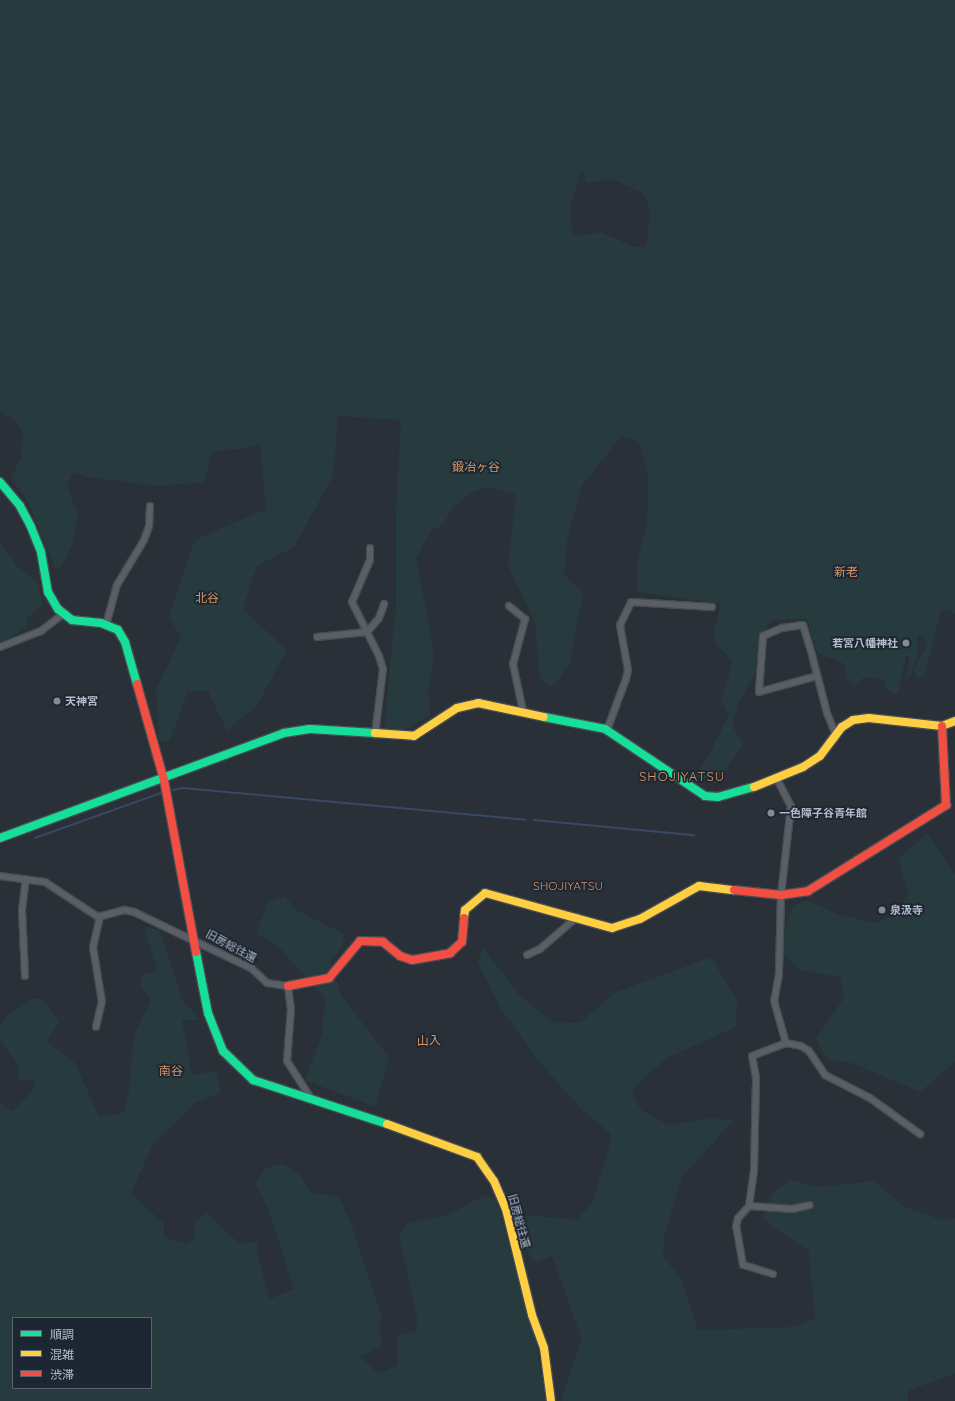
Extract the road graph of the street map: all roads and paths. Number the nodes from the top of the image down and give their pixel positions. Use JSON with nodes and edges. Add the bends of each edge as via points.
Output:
{"nodes":[{"id":1,"x":0,"y":482,"type":"edge"},
{"id":2,"x":150,"y":506,"type":"dead end"},
{"id":3,"x":370,"y":548,"type":"dead end"},
{"id":4,"x":384,"y":604,"type":"dead end"},
{"id":5,"x":509,"y":606,"type":"dead end"},
{"id":6,"x":712,"y":607,"type":"dead end"},
{"id":7,"x":63,"y":614,"type":"junction"},
{"id":8,"x":106,"y":625,"type":"junction"},
{"id":9,"x":367,"y":632,"type":"junction"},
{"id":10,"x":317,"y":637,"type":"dead end"},
{"id":11,"x":0,"y":647,"type":"edge"},
{"id":12,"x":817,"y":676,"type":"junction"},
{"id":13,"x":523,"y":711,"type":"junction"},
{"id":14,"x":955,"y":721,"type":"edge"},
{"id":15,"x":942,"y":726,"type":"junction"},
{"id":16,"x":607,"y":730,"type":"junction"},
{"id":17,"x":375,"y":735,"type":"junction"},
{"id":18,"x":836,"y":735,"type":"junction"},
{"id":19,"x":776,"y":777,"type":"junction"},
{"id":20,"x":164,"y":780,"type":"junction"},
{"id":21,"x":0,"y":838,"type":"edge"},
{"id":22,"x":0,"y":876,"type":"edge"},
{"id":23,"x":26,"y":879,"type":"junction"},
{"id":24,"x":781,"y":895,"type":"junction"},
{"id":25,"x":100,"y":916,"type":"junction"},
{"id":26,"x":577,"y":917,"type":"junction"},
{"id":27,"x":196,"y":941,"type":"junction"},
{"id":28,"x":527,"y":955,"type":"dead end"},
{"id":29,"x":25,"y":976,"type":"dead end"},
{"id":30,"x":288,"y":986,"type":"junction"},
{"id":31,"x":96,"y":1027,"type":"dead end"},
{"id":32,"x":786,"y":1043,"type":"junction"},
{"id":33,"x":314,"y":1103,"type":"junction"},
{"id":34,"x":920,"y":1134,"type":"dead end"},
{"id":35,"x":810,"y":1205,"type":"dead end"},
{"id":36,"x":749,"y":1206,"type":"junction"},
{"id":37,"x":773,"y":1274,"type":"dead end"},
{"id":38,"x":551,"y":1401,"type":"edge"}],
"edges":[{"from":1,"to":7,"type":"street","via":[[20,506],[41,552],[48,592]]},
{"from":2,"to":8,"type":"street","via":[[149,526],[144,540],[117,585]]},
{"from":3,"to":9,"type":"street","via":[[370,560],[352,602]]},
{"from":4,"to":9,"type":"street"},
{"from":5,"to":13,"type":"street","via":[[525,619],[513,664]]},
{"from":6,"to":16,"type":"street","via":[[631,602],[620,625],[626,679]]},
{"from":7,"to":8,"type":"street","name":"旧房総往還","via":[[72,620]]},
{"from":7,"to":11,"type":"street","via":[[41,632]]},
{"from":8,"to":20,"type":"street","name":"旧房総往還","via":[[118,630],[125,642]]},
{"from":9,"to":10,"type":"street"},
{"from":9,"to":17,"type":"street","via":[[383,670]]},
{"from":12,"to":12,"type":"street","via":[[803,625],[782,628],[763,636],[759,692]]},
{"from":12,"to":18,"type":"street"},
{"from":13,"to":16,"type":"street"},
{"from":13,"to":17,"type":"street","via":[[478,703],[457,708],[414,736]]},
{"from":14,"to":15,"type":"street"},
{"from":15,"to":18,"type":"street","via":[[869,718],[853,720]]},
{"from":15,"to":24,"type":"street","via":[[946,805],[808,891]]},
{"from":16,"to":19,"type":"street","via":[[705,796],[732,794]]},
{"from":17,"to":20,"type":"street","via":[[298,730]]},
{"from":18,"to":19,"type":"street","via":[[820,756],[803,767]]},
{"from":19,"to":24,"type":"street","via":[[791,806]]},
{"from":20,"to":21,"type":"street"},
{"from":20,"to":27,"type":"street","name":"旧房総往還"},
{"from":22,"to":23,"type":"street"},
{"from":23,"to":25,"type":"street","via":[[46,882],[92,914]]},
{"from":23,"to":29,"type":"street","via":[[22,910]]},
{"from":24,"to":26,"type":"street","via":[[699,886],[640,919],[617,927],[606,927]]},
{"from":24,"to":32,"type":"street","via":[[779,974],[774,1001]]},
{"from":25,"to":27,"type":"street","via":[[125,910],[134,912]]},
{"from":25,"to":31,"type":"street","via":[[93,947],[102,1002]]},
{"from":26,"to":28,"type":"street","via":[[560,933]]},
{"from":26,"to":30,"type":"street","via":[[485,893],[465,910],[462,942],[450,953],[412,960],[400,956],[383,942],[360,941],[328,978]]},
{"from":27,"to":30,"type":"street","name":"旧房総往還","via":[[251,968],[267,983]]},
{"from":27,"to":33,"type":"street","name":"旧房総往還","via":[[208,1014],[223,1051],[253,1080]]},
{"from":30,"to":33,"type":"street","via":[[291,1009],[287,1061]]},
{"from":32,"to":34,"type":"street","via":[[809,1051],[826,1075],[870,1098]]},
{"from":32,"to":36,"type":"street","via":[[752,1056],[756,1078],[754,1170]]},
{"from":33,"to":38,"type":"street","name":"旧房総往還","via":[[450,1145],[477,1157],[494,1181],[506,1209],[532,1315],[544,1348]]},
{"from":35,"to":36,"type":"street","via":[[792,1209]]},
{"from":36,"to":37,"type":"street","via":[[738,1218],[736,1227],[743,1265]]}]}
